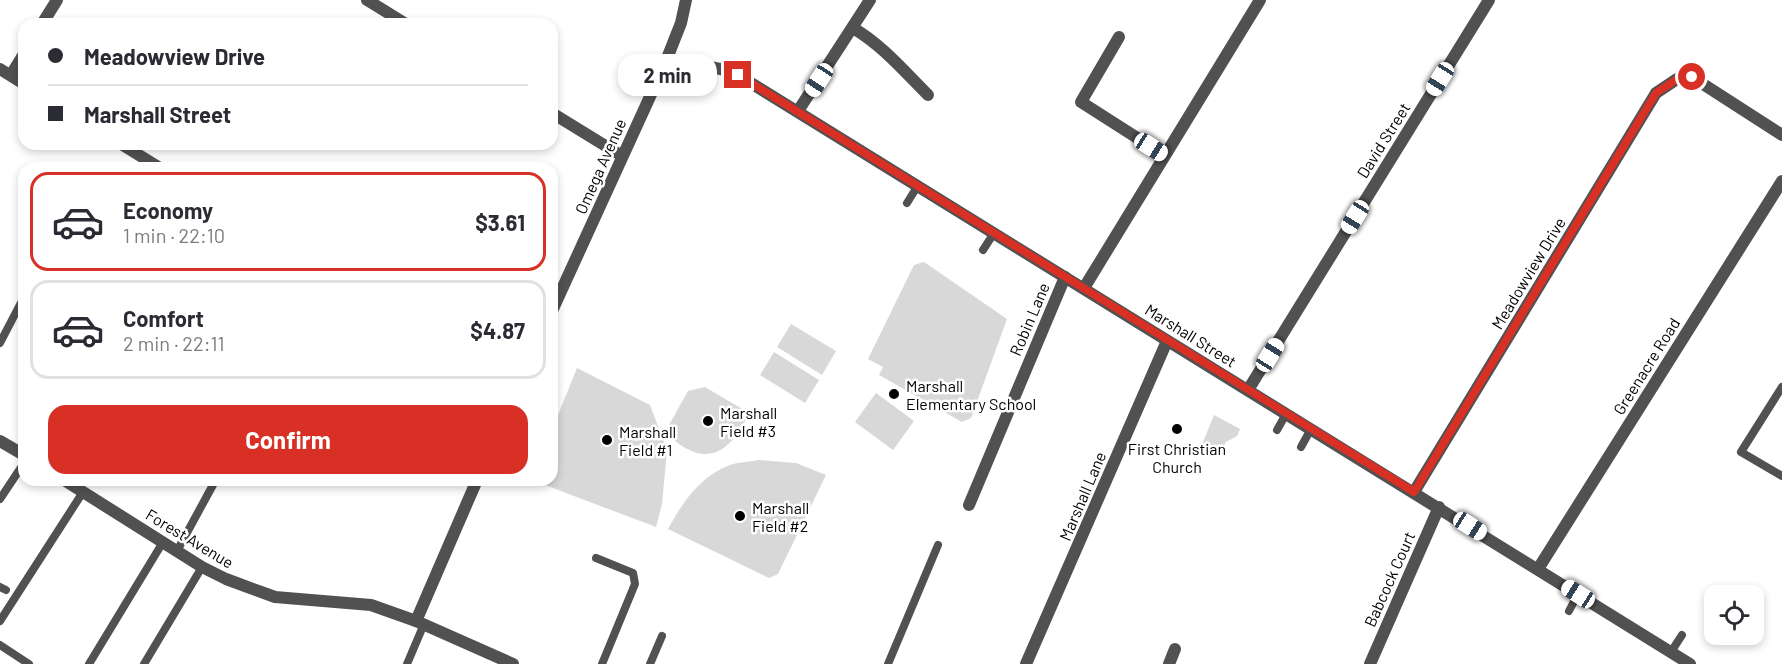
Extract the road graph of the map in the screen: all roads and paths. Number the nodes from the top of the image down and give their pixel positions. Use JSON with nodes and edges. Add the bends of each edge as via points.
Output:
{"nodes":[{"id":1,"x":57,"y":0,"type":"edge"},
{"id":2,"x":367,"y":0,"type":"edge"},
{"id":3,"x":686,"y":0,"type":"edge"},
{"id":4,"x":870,"y":0,"type":"edge"},
{"id":5,"x":1260,"y":0,"type":"edge"},
{"id":6,"x":1489,"y":0,"type":"edge"},
{"id":7,"x":46,"y":18,"type":"edge"},
{"id":8,"x":396,"y":18,"type":"edge"},
{"id":9,"x":853,"y":28,"type":"junction"},
{"id":10,"x":1119,"y":37,"type":"dead end"},
{"id":11,"x":18,"y":60,"type":"edge"},
{"id":12,"x":663,"y":66,"type":"junction"},
{"id":13,"x":5,"y":72,"type":"edge"},
{"id":14,"x":18,"y":80,"type":"edge"},
{"id":15,"x":928,"y":95,"type":"dead end"},
{"id":16,"x":798,"y":111,"type":"junction"},
{"id":17,"x":558,"y":117,"type":"edge"},
{"id":18,"x":1782,"y":135,"type":"edge"},
{"id":19,"x":131,"y":150,"type":"edge"},
{"id":20,"x":1164,"y":155,"type":"junction"},
{"id":21,"x":622,"y":156,"type":"junction"},
{"id":22,"x":150,"y":162,"type":"edge"},
{"id":23,"x":1782,"y":181,"type":"edge"},
{"id":24,"x":917,"y":187,"type":"junction"},
{"id":25,"x":908,"y":203,"type":"dead end"},
{"id":26,"x":994,"y":233,"type":"junction"},
{"id":27,"x":983,"y":250,"type":"dead end"},
{"id":28,"x":1065,"y":277,"type":"junction"},
{"id":29,"x":1084,"y":288,"type":"junction"},
{"id":30,"x":558,"y":298,"type":"edge"},
{"id":31,"x":18,"y":308,"type":"edge"},
{"id":32,"x":1167,"y":341,"type":"junction"},
{"id":33,"x":0,"y":343,"type":"edge"},
{"id":34,"x":1782,"y":387,"type":"edge"},
{"id":35,"x":1248,"y":390,"type":"junction"},
{"id":36,"x":1286,"y":414,"type":"junction"},
{"id":37,"x":1311,"y":429,"type":"junction"},
{"id":38,"x":1277,"y":430,"type":"dead end"},
{"id":39,"x":0,"y":441,"type":"edge"},
{"id":40,"x":1301,"y":447,"type":"dead end"},
{"id":41,"x":18,"y":452,"type":"edge"},
{"id":42,"x":18,"y":472,"type":"edge"},
{"id":43,"x":1782,"y":476,"type":"edge"},
{"id":44,"x":74,"y":486,"type":"edge"},
{"id":45,"x":212,"y":486,"type":"edge"},
{"id":46,"x":475,"y":486,"type":"edge"},
{"id":47,"x":83,"y":492,"type":"junction"},
{"id":48,"x":1414,"y":492,"type":"junction"},
{"id":49,"x":0,"y":499,"type":"edge"},
{"id":50,"x":969,"y":506,"type":"dead end"},
{"id":51,"x":1439,"y":507,"type":"junction"},
{"id":52,"x":163,"y":542,"type":"junction"},
{"id":53,"x":938,"y":546,"type":"dead end"},
{"id":54,"x":177,"y":551,"type":"junction"},
{"id":55,"x":596,"y":558,"type":"dead end"},
{"id":56,"x":202,"y":567,"type":"junction"},
{"id":57,"x":1538,"y":569,"type":"junction"},
{"id":58,"x":1578,"y":594,"type":"junction"},
{"id":59,"x":1569,"y":612,"type":"dead end"},
{"id":60,"x":0,"y":621,"type":"edge"},
{"id":61,"x":420,"y":623,"type":"junction"},
{"id":62,"x":1682,"y":635,"type":"dead end"},
{"id":63,"x":662,"y":636,"type":"dead end"},
{"id":64,"x":0,"y":645,"type":"edge"},
{"id":65,"x":1176,"y":649,"type":"dead end"},
{"id":66,"x":1671,"y":652,"type":"junction"},
{"id":67,"x":492,"y":660,"type":"edge"},
{"id":68,"x":28,"y":664,"type":"edge"},
{"id":69,"x":89,"y":664,"type":"edge"},
{"id":70,"x":144,"y":664,"type":"edge"},
{"id":71,"x":407,"y":664,"type":"edge"},
{"id":72,"x":513,"y":664,"type":"edge"},
{"id":73,"x":602,"y":664,"type":"edge"},
{"id":74,"x":650,"y":664,"type":"edge"},
{"id":75,"x":888,"y":664,"type":"edge"},
{"id":76,"x":1026,"y":664,"type":"edge"},
{"id":77,"x":1169,"y":664,"type":"edge"},
{"id":78,"x":1370,"y":664,"type":"edge"},
{"id":79,"x":1690,"y":664,"type":"edge"}],
"edges":[{"from":1,"to":7,"type":"street"},
{"from":2,"to":8,"type":"street"},
{"from":3,"to":12,"type":"street","name":"Omega Avenue"},
{"from":4,"to":9,"type":"street"},
{"from":5,"to":20,"type":"street"},
{"from":6,"to":35,"type":"street","name":"David Street"},
{"from":9,"to":15,"type":"street","via":[[882,49]]},
{"from":9,"to":16,"type":"street"},
{"from":10,"to":20,"type":"street","via":[[1082,102]]},
{"from":11,"to":13,"type":"street"},
{"from":12,"to":16,"type":"street","name":"Marshall Street","via":[[690,64],[731,72]]},
{"from":12,"to":21,"type":"street","name":"Omega Avenue"},
{"from":13,"to":14,"type":"street"},
{"from":16,"to":24,"type":"street","name":"Marshall Street"},
{"from":17,"to":21,"type":"street"},
{"from":18,"to":48,"type":"street","name":"Meadowview Drive","via":[[1692,77],[1677,79],[1656,93]]},
{"from":19,"to":22,"type":"street"},
{"from":20,"to":29,"type":"street"},
{"from":21,"to":30,"type":"street","name":"Omega Avenue"},
{"from":23,"to":57,"type":"street","name":"Greenacre Road"},
{"from":24,"to":25,"type":"lane"},
{"from":24,"to":26,"type":"street","name":"Marshall Street"},
{"from":26,"to":27,"type":"lane"},
{"from":26,"to":28,"type":"street","name":"Marshall Street"},
{"from":28,"to":29,"type":"street","name":"Marshall Street"},
{"from":28,"to":50,"type":"street","name":"Robin Lane"},
{"from":29,"to":32,"type":"street","name":"Marshall Street"},
{"from":31,"to":33,"type":"lane"},
{"from":32,"to":35,"type":"street","name":"Marshall Street"},
{"from":32,"to":76,"type":"street","name":"Marshall Lane"},
{"from":34,"to":43,"type":"lane","via":[[1741,452]]},
{"from":35,"to":36,"type":"street","name":"Marshall Street"},
{"from":36,"to":37,"type":"street","name":"Marshall Street"},
{"from":36,"to":38,"type":"lane"},
{"from":37,"to":40,"type":"lane"},
{"from":37,"to":48,"type":"street","name":"Marshall Street"},
{"from":39,"to":41,"type":"street"},
{"from":42,"to":49,"type":"lane"},
{"from":44,"to":47,"type":"street","name":"Forest Avenue"},
{"from":45,"to":54,"type":"lane"},
{"from":46,"to":61,"type":"street"},
{"from":47,"to":52,"type":"street","name":"Forest Avenue"},
{"from":47,"to":60,"type":"lane"},
{"from":48,"to":51,"type":"street","name":"Marshall Street"},
{"from":51,"to":57,"type":"street","name":"Marshall Street"},
{"from":51,"to":78,"type":"street","name":"Babcock Court"},
{"from":52,"to":54,"type":"street","name":"Forest Avenue"},
{"from":52,"to":69,"type":"lane"},
{"from":53,"to":75,"type":"lane"},
{"from":54,"to":56,"type":"street","name":"Forest Avenue"},
{"from":55,"to":73,"type":"lane","via":[[633,573],[635,584]]},
{"from":56,"to":61,"type":"street","name":"Forest Avenue","via":[[275,597],[371,605]]},
{"from":56,"to":70,"type":"lane"},
{"from":57,"to":58,"type":"street","name":"Marshall Street"},
{"from":58,"to":59,"type":"lane"},
{"from":58,"to":66,"type":"street","name":"Marshall Street"},
{"from":61,"to":67,"type":"street","name":"Forest Avenue"},
{"from":61,"to":71,"type":"lane"},
{"from":62,"to":66,"type":"lane"},
{"from":63,"to":74,"type":"lane"},
{"from":64,"to":68,"type":"lane"},
{"from":65,"to":77,"type":"street"},
{"from":66,"to":79,"type":"street","name":"Marshall Street"},
{"from":67,"to":72,"type":"street","name":"Forest Avenue"}]}
